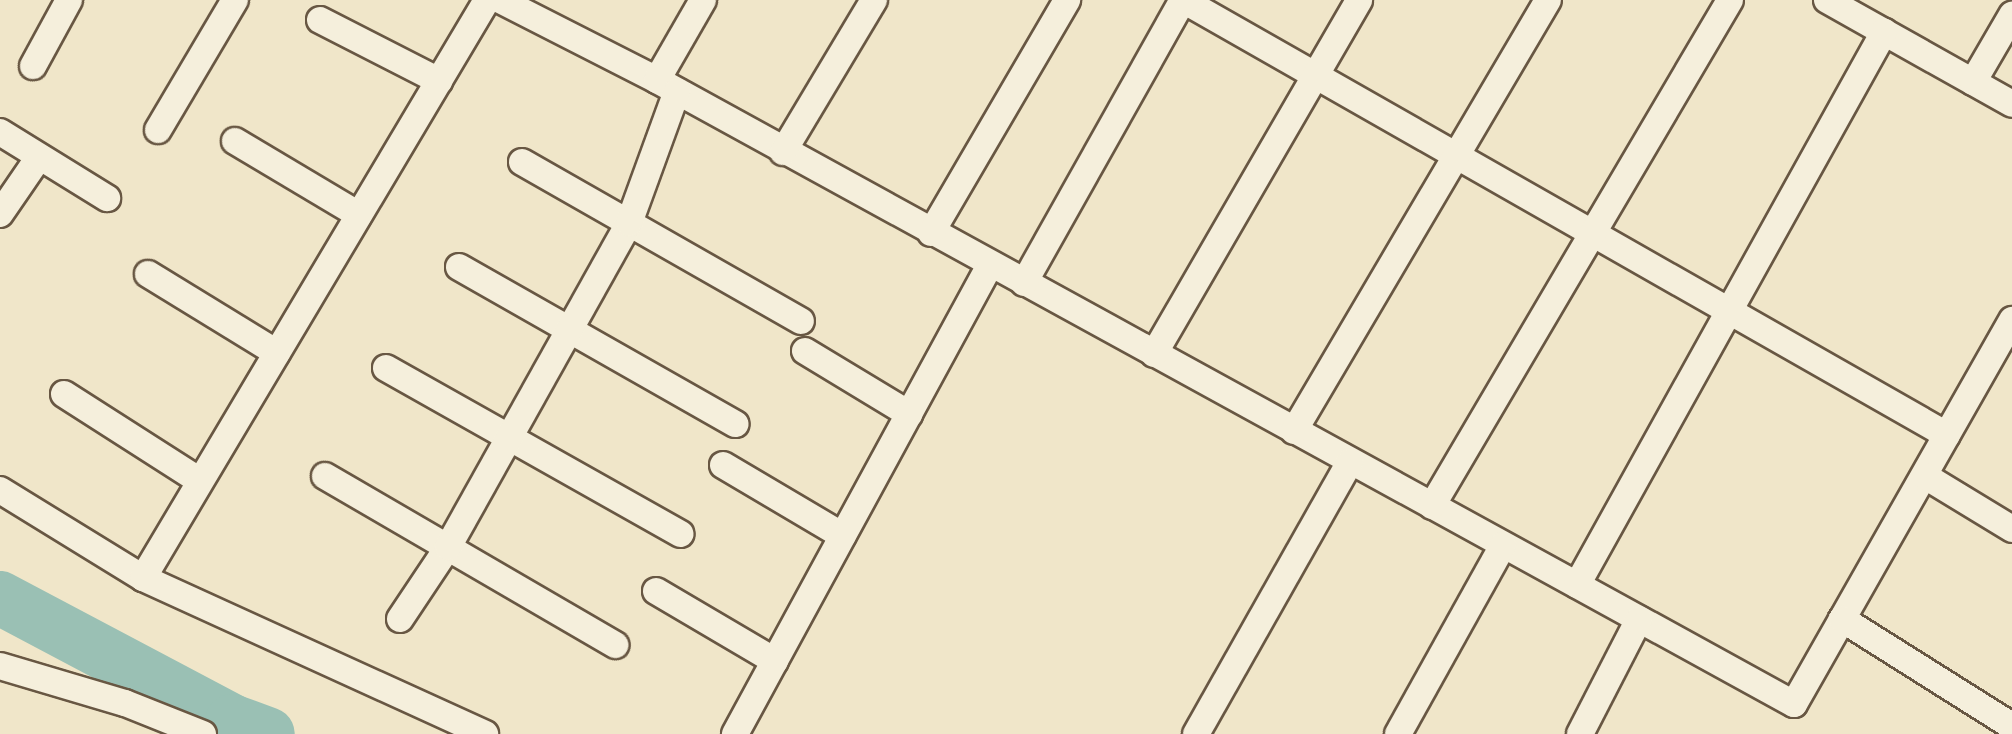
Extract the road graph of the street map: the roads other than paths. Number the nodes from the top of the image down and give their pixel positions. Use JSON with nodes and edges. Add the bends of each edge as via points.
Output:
{"nodes":[{"id":1,"x":69,"y":0,"type":"edge"},
{"id":2,"x":235,"y":0,"type":"edge"},
{"id":3,"x":487,"y":0,"type":"edge"},
{"id":4,"x":703,"y":0,"type":"edge"},
{"id":5,"x":874,"y":0,"type":"edge"},
{"id":6,"x":1067,"y":0,"type":"edge"},
{"id":7,"x":1183,"y":0,"type":"edge"},
{"id":8,"x":1359,"y":0,"type":"edge"},
{"id":9,"x":1548,"y":0,"type":"edge"},
{"id":10,"x":1730,"y":0,"type":"edge"},
{"id":11,"x":1827,"y":0,"type":"edge"},
{"id":12,"x":511,"y":2,"type":"edge"},
{"id":13,"x":1864,"y":9,"type":"edge"},
{"id":14,"x":2012,"y":15,"type":"edge"},
{"id":15,"x":320,"y":20,"type":"dead end"},
{"id":16,"x":1884,"y":32,"type":"junction"},
{"id":17,"x":33,"y":66,"type":"dead end"},
{"id":18,"x":1317,"y":76,"type":"junction"},
{"id":19,"x":439,"y":81,"type":"junction"},
{"id":20,"x":1973,"y":82,"type":"junction"},
{"id":21,"x":667,"y":86,"type":"junction"},
{"id":22,"x":2012,"y":104,"type":"edge"},
{"id":23,"x":158,"y":130,"type":"dead end"},
{"id":24,"x":0,"y":132,"type":"edge"},
{"id":25,"x":235,"y":141,"type":"dead end"},
{"id":26,"x":783,"y":152,"type":"junction"},
{"id":27,"x":1457,"y":156,"type":"junction"},
{"id":28,"x":39,"y":157,"type":"junction"},
{"id":29,"x":522,"y":162,"type":"dead end"},
{"id":30,"x":107,"y":198,"type":"dead end"},
{"id":31,"x":0,"y":214,"type":"edge"},
{"id":32,"x":359,"y":215,"type":"junction"},
{"id":33,"x":629,"y":223,"type":"junction"},
{"id":34,"x":931,"y":233,"type":"junction"},
{"id":35,"x":1594,"y":234,"type":"junction"},
{"id":36,"x":990,"y":265,"type":"junction"},
{"id":37,"x":459,"y":267,"type":"dead end"},
{"id":38,"x":148,"y":274,"type":"dead end"},
{"id":39,"x":1024,"y":283,"type":"junction"},
{"id":40,"x":1729,"y":311,"type":"junction"},
{"id":41,"x":801,"y":321,"type":"dead end"},
{"id":42,"x":569,"y":330,"type":"junction"},
{"id":43,"x":2009,"y":331,"type":"edge"},
{"id":44,"x":805,"y":351,"type":"dead end"},
{"id":45,"x":277,"y":353,"type":"junction"},
{"id":46,"x":1154,"y":354,"type":"junction"},
{"id":47,"x":386,"y":368,"type":"dead end"},
{"id":48,"x":64,"y":394,"type":"dead end"},
{"id":49,"x":909,"y":414,"type":"junction"},
{"id":50,"x":735,"y":424,"type":"dead end"},
{"id":51,"x":1294,"y":431,"type":"junction"},
{"id":52,"x":1947,"y":435,"type":"junction"},
{"id":53,"x":509,"y":438,"type":"junction"},
{"id":54,"x":1350,"y":462,"type":"junction"},
{"id":55,"x":723,"y":465,"type":"dead end"},
{"id":56,"x":325,"y":476,"type":"dead end"},
{"id":57,"x":1925,"y":476,"type":"junction"},
{"id":58,"x":200,"y":481,"type":"junction"},
{"id":59,"x":0,"y":490,"type":"edge"},
{"id":60,"x":1432,"y":506,"type":"junction"},
{"id":61,"x":2012,"y":529,"type":"edge"},
{"id":62,"x":681,"y":534,"type":"dead end"},
{"id":63,"x":843,"y":536,"type":"junction"},
{"id":64,"x":1503,"y":545,"type":"junction"},
{"id":65,"x":448,"y":547,"type":"junction"},
{"id":66,"x":143,"y":578,"type":"junction"},
{"id":67,"x":1577,"y":585,"type":"junction"},
{"id":68,"x":656,"y":591,"type":"dead end"},
{"id":69,"x":400,"y":619,"type":"dead end"},
{"id":70,"x":1639,"y":619,"type":"junction"},
{"id":71,"x":1842,"y":619,"type":"junction"},
{"id":72,"x":615,"y":645,"type":"dead end"},
{"id":73,"x":775,"y":661,"type":"junction"},
{"id":74,"x":0,"y":666,"type":"edge"},
{"id":75,"x":2012,"y":726,"type":"edge"},
{"id":76,"x":203,"y":734,"type":"edge"},
{"id":77,"x":485,"y":734,"type":"edge"},
{"id":78,"x":735,"y":734,"type":"edge"},
{"id":79,"x":1196,"y":734,"type":"edge"},
{"id":80,"x":1398,"y":734,"type":"edge"},
{"id":81,"x":1580,"y":734,"type":"edge"}],
"edges":[{"from":1,"to":17,"type":"street"},
{"from":2,"to":23,"type":"street"},
{"from":3,"to":19,"type":"street"},
{"from":4,"to":21,"type":"street"},
{"from":5,"to":26,"type":"street"},
{"from":6,"to":34,"type":"street"},
{"from":7,"to":18,"type":"street"},
{"from":7,"to":39,"type":"street"},
{"from":8,"to":18,"type":"street"},
{"from":9,"to":27,"type":"street"},
{"from":10,"to":35,"type":"street"},
{"from":11,"to":13,"type":"street"},
{"from":12,"to":21,"type":"street"},
{"from":13,"to":16,"type":"street"},
{"from":14,"to":20,"type":"street"},
{"from":15,"to":19,"type":"street"},
{"from":16,"to":20,"type":"street"},
{"from":16,"to":40,"type":"street"},
{"from":18,"to":27,"type":"street"},
{"from":18,"to":46,"type":"street"},
{"from":19,"to":32,"type":"street"},
{"from":20,"to":22,"type":"street"},
{"from":21,"to":26,"type":"street"},
{"from":21,"to":33,"type":"street"},
{"from":24,"to":28,"type":"street"},
{"from":25,"to":32,"type":"street"},
{"from":26,"to":34,"type":"street"},
{"from":27,"to":35,"type":"street"},
{"from":27,"to":51,"type":"street"},
{"from":28,"to":30,"type":"street"},
{"from":28,"to":31,"type":"street"},
{"from":29,"to":33,"type":"street"},
{"from":32,"to":45,"type":"street"},
{"from":33,"to":41,"type":"street"},
{"from":33,"to":42,"type":"street"},
{"from":34,"to":36,"type":"street"},
{"from":35,"to":40,"type":"street"},
{"from":35,"to":60,"type":"street"},
{"from":36,"to":39,"type":"street"},
{"from":36,"to":49,"type":"street"},
{"from":37,"to":42,"type":"street"},
{"from":38,"to":45,"type":"street"},
{"from":39,"to":46,"type":"street"},
{"from":40,"to":52,"type":"street"},
{"from":40,"to":67,"type":"street"},
{"from":42,"to":50,"type":"street"},
{"from":42,"to":53,"type":"street"},
{"from":43,"to":52,"type":"street"},
{"from":44,"to":49,"type":"street"},
{"from":45,"to":58,"type":"street"},
{"from":46,"to":51,"type":"street"},
{"from":47,"to":53,"type":"street"},
{"from":48,"to":58,"type":"street"},
{"from":49,"to":63,"type":"street"},
{"from":51,"to":54,"type":"street"},
{"from":52,"to":57,"type":"street"},
{"from":53,"to":62,"type":"street"},
{"from":53,"to":65,"type":"street"},
{"from":54,"to":60,"type":"street"},
{"from":54,"to":79,"type":"street"},
{"from":55,"to":63,"type":"street"},
{"from":56,"to":65,"type":"street"},
{"from":57,"to":61,"type":"street"},
{"from":57,"to":71,"type":"street"},
{"from":58,"to":66,"type":"street"},
{"from":59,"to":66,"type":"street"},
{"from":60,"to":64,"type":"street"},
{"from":63,"to":73,"type":"street"},
{"from":64,"to":67,"type":"street"},
{"from":64,"to":80,"type":"street"},
{"from":65,"to":69,"type":"street"},
{"from":65,"to":72,"type":"street"},
{"from":66,"to":77,"type":"street"},
{"from":67,"to":70,"type":"street"},
{"from":68,"to":73,"type":"street"},
{"from":70,"to":71,"type":"street","via":[[1794,704]]},
{"from":70,"to":81,"type":"street"},
{"from":71,"to":75,"type":"street"},
{"from":73,"to":78,"type":"street"},
{"from":74,"to":76,"type":"street","via":[[125,703]]}]}
